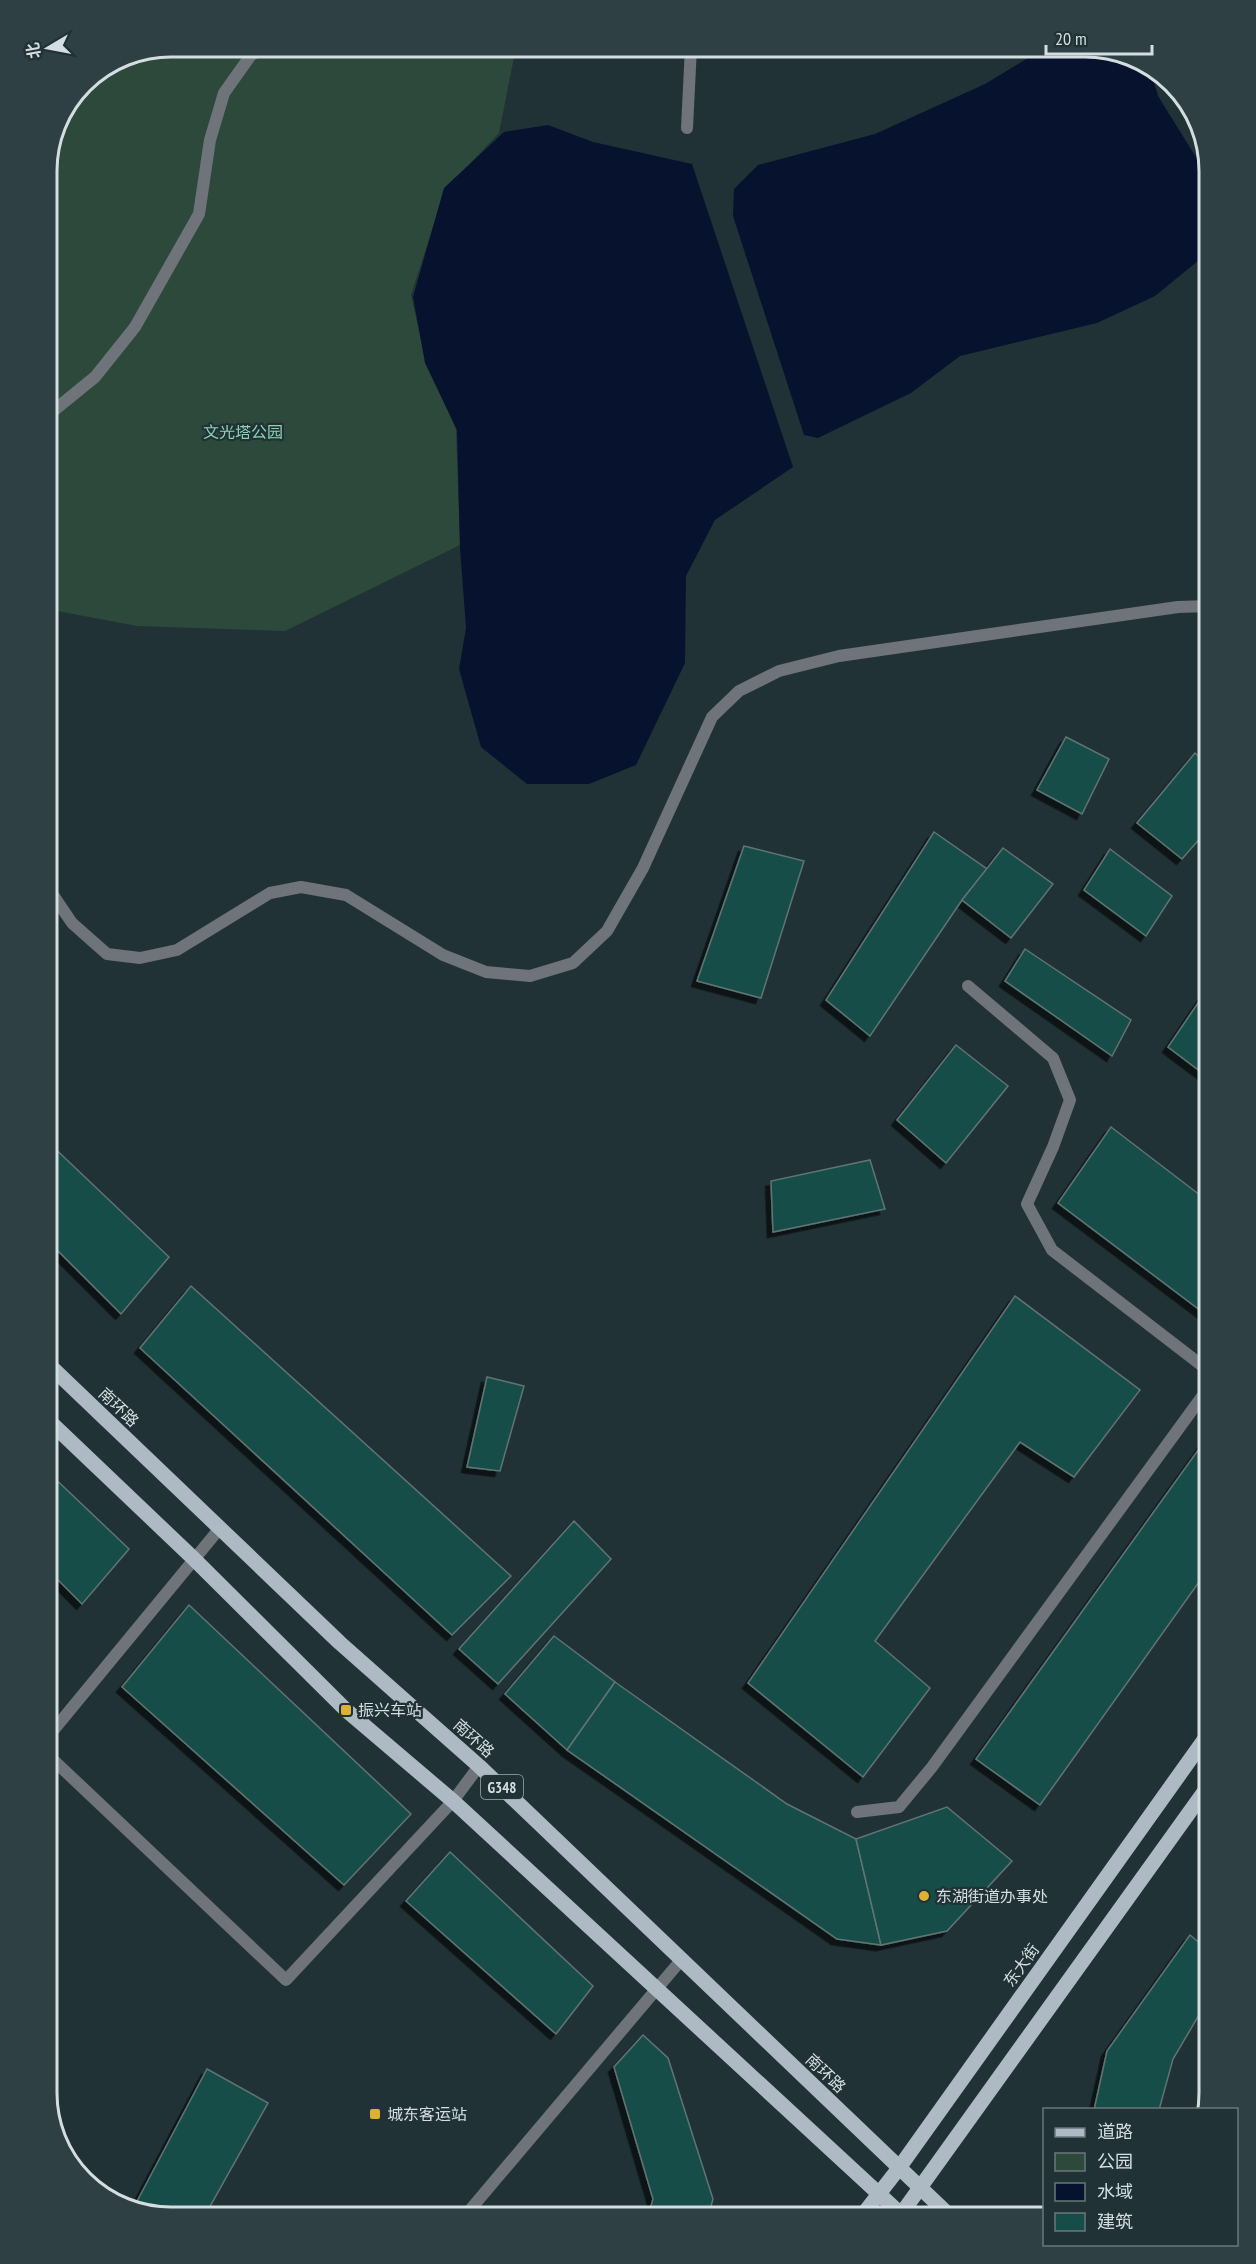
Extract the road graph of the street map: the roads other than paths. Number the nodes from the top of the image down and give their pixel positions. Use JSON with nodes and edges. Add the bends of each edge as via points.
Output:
{"nodes":[{"id":1,"x":250,"y":57,"type":"edge"},
{"id":2,"x":691,"y":57,"type":"edge"},
{"id":3,"x":687,"y":128,"type":"dead end"},
{"id":4,"x":57,"y":408,"type":"edge"},
{"id":5,"x":1199,"y":606,"type":"edge"},
{"id":6,"x":57,"y":900,"type":"edge"},
{"id":7,"x":968,"y":986,"type":"dead end"},
{"id":8,"x":1199,"y":1363,"type":"edge"},
{"id":9,"x":57,"y":1373,"type":"edge"},
{"id":10,"x":1199,"y":1401,"type":"edge"},
{"id":11,"x":57,"y":1429,"type":"edge"},
{"id":12,"x":220,"y":1528,"type":"junction"},
{"id":13,"x":193,"y":1558,"type":"junction"},
{"id":14,"x":57,"y":1725,"type":"edge"},
{"id":15,"x":1199,"y":1747,"type":"edge"},
{"id":16,"x":57,"y":1764,"type":"edge"},
{"id":17,"x":479,"y":1767,"type":"junction"},
{"id":18,"x":1199,"y":1799,"type":"edge"},
{"id":19,"x":453,"y":1801,"type":"junction"},
{"id":20,"x":857,"y":1812,"type":"dead end"},
{"id":21,"x":682,"y":1959,"type":"junction"},
{"id":22,"x":656,"y":1990,"type":"junction"},
{"id":23,"x":899,"y":2168,"type":"junction"},
{"id":24,"x":921,"y":2189,"type":"junction"},
{"id":25,"x":878,"y":2195,"type":"junction"},
{"id":26,"x":473,"y":2207,"type":"edge"},
{"id":27,"x":869,"y":2207,"type":"edge"},
{"id":28,"x":891,"y":2207,"type":"edge"},
{"id":29,"x":908,"y":2207,"type":"edge"},
{"id":30,"x":940,"y":2207,"type":"edge"}],
"edges":[{"from":1,"to":4,"type":"lane","via":[[224,93],[210,140],[199,214],[135,327],[95,377]]},
{"from":2,"to":3,"type":"lane"},
{"from":5,"to":6,"type":"lane","via":[[839,656],[778,671],[739,691],[712,717],[642,868],[608,931],[573,963],[530,976],[486,972],[443,955],[346,896],[301,887],[270,893],[177,950],[140,958],[107,954],[72,923]]},
{"from":7,"to":8,"type":"lane","via":[[1053,1058],[1070,1100],[1027,1204],[1052,1250]]},
{"from":9,"to":12,"type":"main road","name":"南环路","number":"G348"},
{"from":10,"to":20,"type":"lane","via":[[900,1807]]},
{"from":11,"to":13,"type":"main road","number":"G348"},
{"from":12,"to":13,"type":"lane"},
{"from":12,"to":17,"type":"main road","name":"南环路","number":"G348","via":[[340,1643]]},
{"from":13,"to":14,"type":"lane"},
{"from":13,"to":19,"type":"main road","number":"G348","via":[[346,1710]]},
{"from":15,"to":23,"type":"main road","name":"东大街"},
{"from":16,"to":19,"type":"lane","via":[[286,1980]]},
{"from":17,"to":19,"type":"lane"},
{"from":17,"to":21,"type":"main road","name":"南环路","number":"G348"},
{"from":18,"to":24,"type":"main road"},
{"from":19,"to":22,"type":"main road","number":"G348"},
{"from":21,"to":22,"type":"lane"},
{"from":21,"to":23,"type":"main road","name":"南环路","number":"G348"},
{"from":22,"to":25,"type":"main road","number":"G348"},
{"from":22,"to":26,"type":"lane"},
{"from":23,"to":24,"type":"main road","name":"南环路","number":"G348"},
{"from":23,"to":25,"type":"main road","name":"东大街"},
{"from":24,"to":29,"type":"main road"},
{"from":24,"to":30,"type":"main road","name":"南环路","number":"G348"},
{"from":25,"to":27,"type":"main road","name":"东大街"},
{"from":25,"to":28,"type":"main road","number":"G348"}]}
